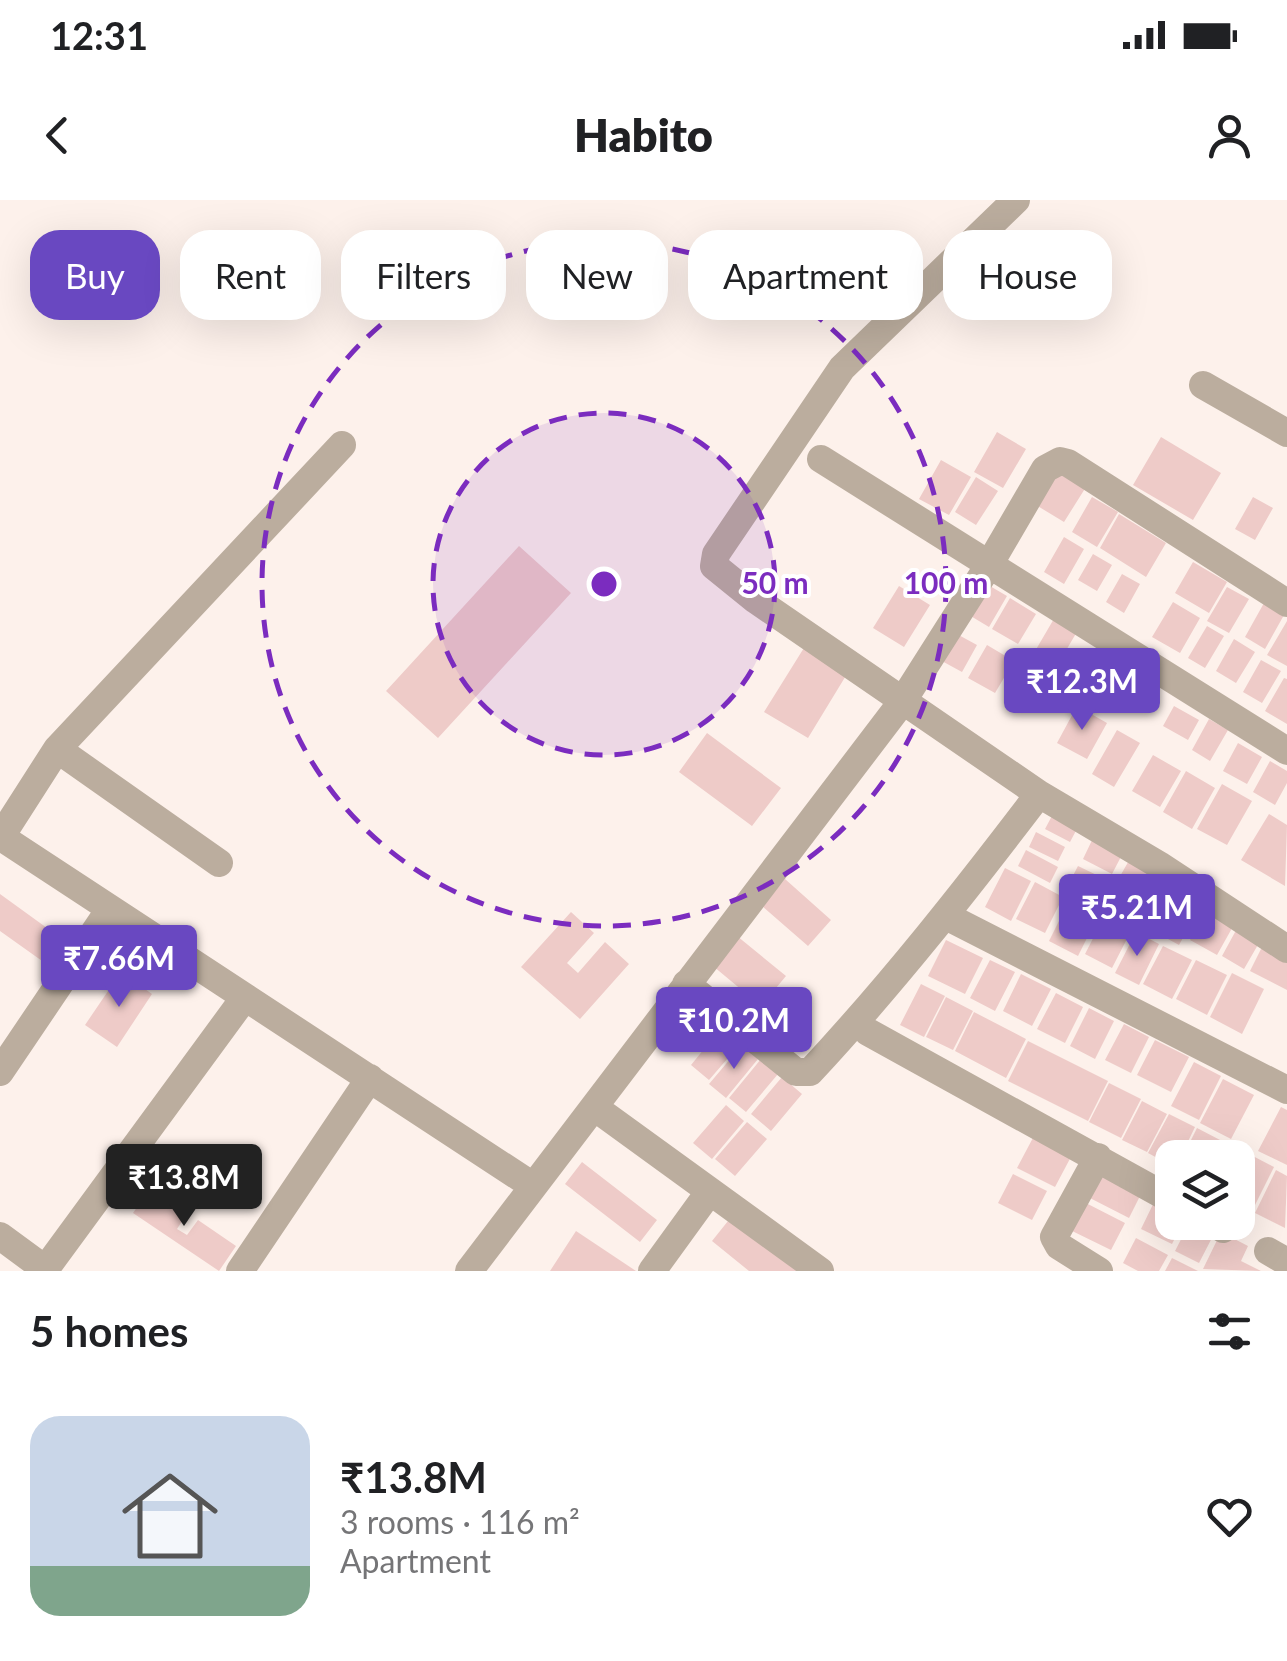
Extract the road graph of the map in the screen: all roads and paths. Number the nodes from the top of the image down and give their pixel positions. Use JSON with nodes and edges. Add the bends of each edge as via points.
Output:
{"nodes":[{"id":1,"x":1016,"y":200,"type":"edge"},
{"id":2,"x":1203,"y":385,"type":"dead end"},
{"id":3,"x":1287,"y":433,"type":"edge"},
{"id":4,"x":342,"y":445,"type":"dead end"},
{"id":5,"x":821,"y":459,"type":"dead end"},
{"id":6,"x":989,"y":565,"type":"junction"},
{"id":7,"x":1287,"y":603,"type":"edge"},
{"id":8,"x":902,"y":702,"type":"junction"},
{"id":9,"x":58,"y":750,"type":"junction"},
{"id":10,"x":1287,"y":751,"type":"edge"},
{"id":11,"x":1039,"y":794,"type":"junction"},
{"id":12,"x":0,"y":837,"type":"edge"},
{"id":13,"x":220,"y":863,"type":"dead end"},
{"id":14,"x":110,"y":909,"type":"junction"},
{"id":15,"x":946,"y":916,"type":"junction"},
{"id":16,"x":1287,"y":949,"type":"edge"},
{"id":17,"x":686,"y":984,"type":"junction"},
{"id":18,"x":245,"y":997,"type":"junction"},
{"id":19,"x":860,"y":1026,"type":"junction"},
{"id":20,"x":0,"y":1072,"type":"edge"},
{"id":21,"x":370,"y":1078,"type":"junction"},
{"id":22,"x":1287,"y":1090,"type":"edge"},
{"id":23,"x":594,"y":1108,"type":"junction"},
{"id":24,"x":1098,"y":1157,"type":"junction"},
{"id":25,"x":533,"y":1186,"type":"junction"},
{"id":26,"x":710,"y":1190,"type":"junction"},
{"id":27,"x":1155,"y":1190,"type":"edge"},
{"id":28,"x":0,"y":1236,"type":"edge"},
{"id":29,"x":45,"y":1270,"type":"edge"},
{"id":30,"x":240,"y":1271,"type":"edge"},
{"id":31,"x":469,"y":1271,"type":"edge"},
{"id":32,"x":652,"y":1271,"type":"edge"},
{"id":33,"x":820,"y":1271,"type":"edge"},
{"id":34,"x":1099,"y":1271,"type":"edge"}],
"edges":[{"from":1,"to":8,"type":"street","via":[[842,368],[716,554],[714,566],[724,576]]},
{"from":2,"to":3,"type":"street"},
{"from":4,"to":9,"type":"street"},
{"from":5,"to":6,"type":"street"},
{"from":6,"to":7,"type":"street","via":[[1045,469],[1060,461]]},
{"from":6,"to":8,"type":"street"},
{"from":6,"to":10,"type":"street"},
{"from":8,"to":11,"type":"street"},
{"from":8,"to":17,"type":"street"},
{"from":9,"to":12,"type":"street"},
{"from":9,"to":13,"type":"street"},
{"from":11,"to":15,"type":"street"},
{"from":11,"to":16,"type":"street"},
{"from":12,"to":14,"type":"street"},
{"from":14,"to":18,"type":"street"},
{"from":14,"to":20,"type":"street"},
{"from":15,"to":19,"type":"street"},
{"from":15,"to":22,"type":"street"},
{"from":17,"to":19,"type":"street","via":[[796,1072],[810,1072]]},
{"from":17,"to":23,"type":"street"},
{"from":18,"to":21,"type":"street"},
{"from":18,"to":29,"type":"street"},
{"from":19,"to":24,"type":"street"},
{"from":21,"to":25,"type":"street"},
{"from":21,"to":30,"type":"street"},
{"from":23,"to":25,"type":"street"},
{"from":23,"to":26,"type":"street"},
{"from":24,"to":27,"type":"street"},
{"from":24,"to":34,"type":"street","via":[[1054,1237]]},
{"from":25,"to":31,"type":"street"},
{"from":26,"to":32,"type":"street"},
{"from":26,"to":33,"type":"street"},
{"from":28,"to":29,"type":"street"}]}
